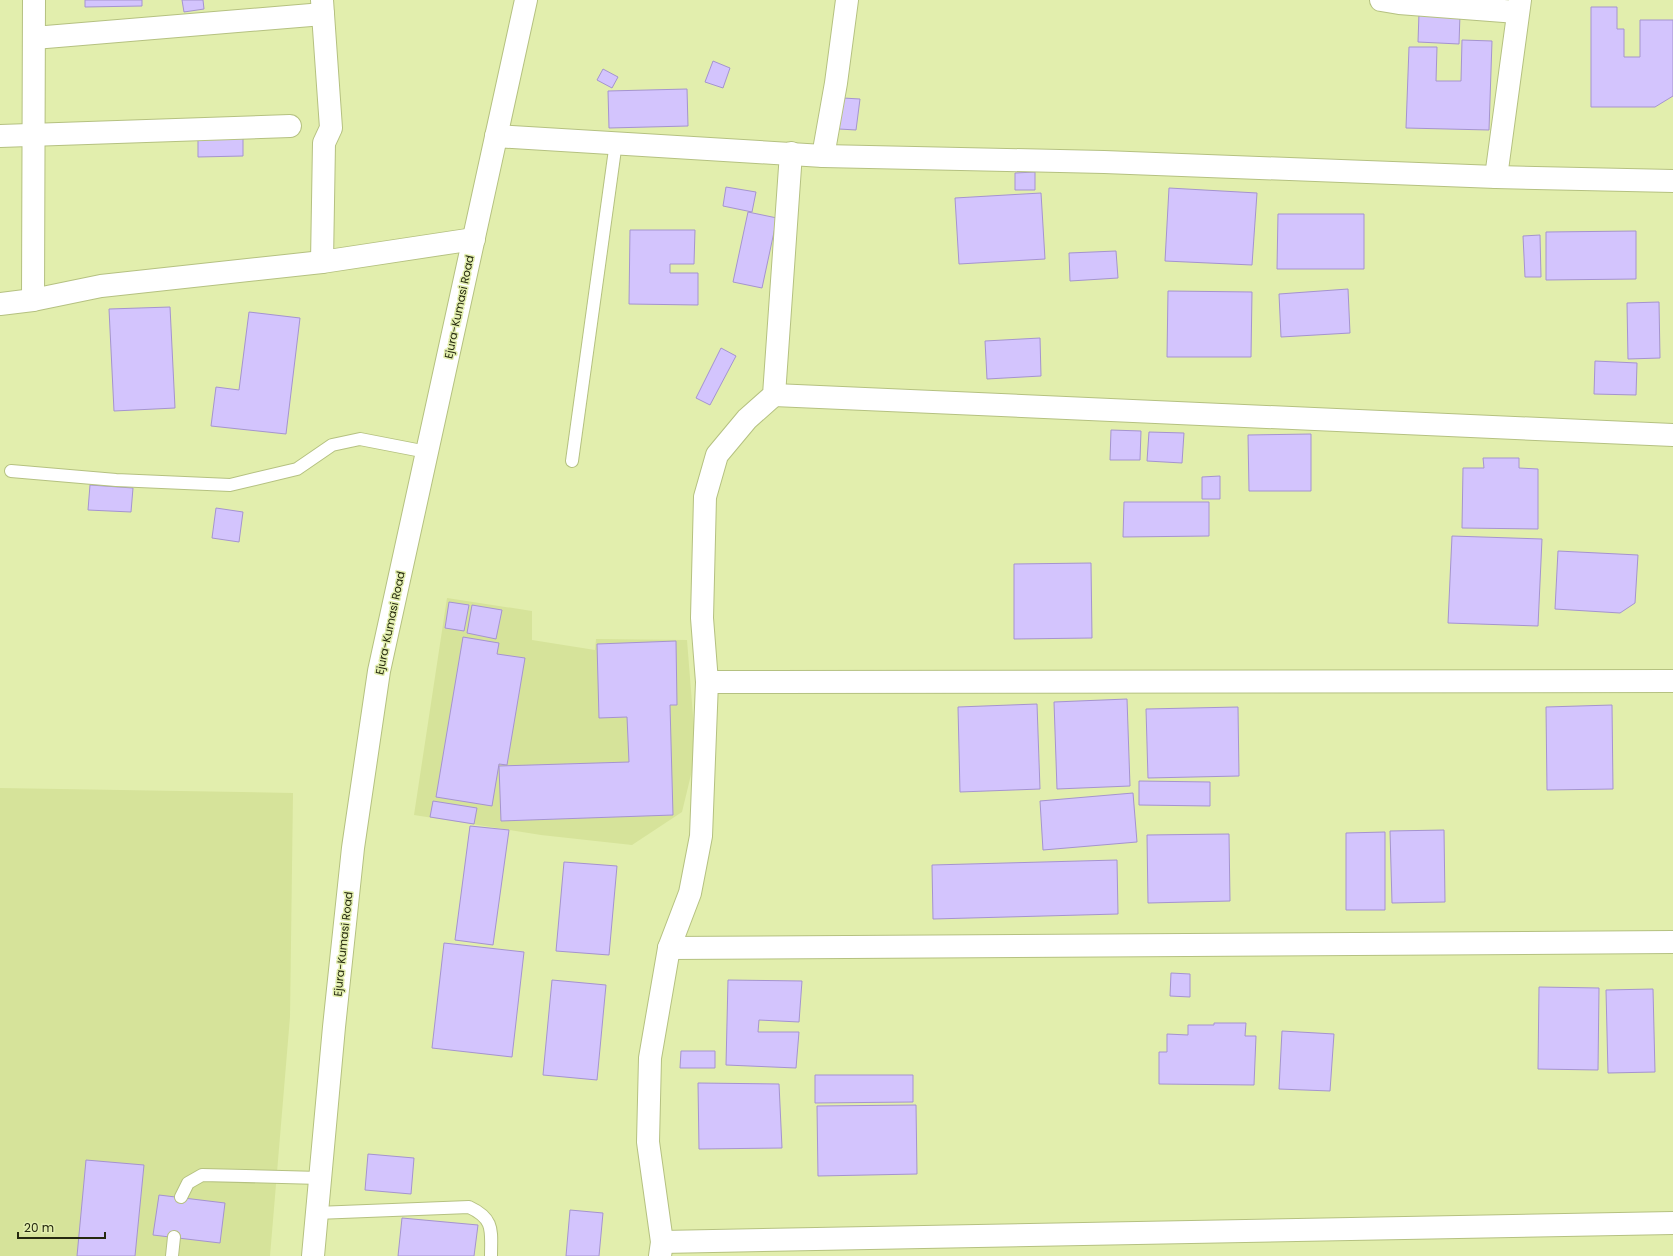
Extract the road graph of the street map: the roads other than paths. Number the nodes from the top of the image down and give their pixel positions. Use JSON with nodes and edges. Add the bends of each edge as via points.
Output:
{"nodes":[{"id":1,"x":34,"y":0,"type":"edge"},
{"id":2,"x":526,"y":0,"type":"edge"},
{"id":3,"x":847,"y":0,"type":"edge"},
{"id":4,"x":1381,"y":0,"type":"edge"},
{"id":5,"x":1518,"y":6,"type":"edge"},
{"id":6,"x":322,"y":7,"type":"edge"},
{"id":7,"x":34,"y":38,"type":"junction"},
{"id":8,"x":290,"y":126,"type":"dead end"},
{"id":9,"x":34,"y":134,"type":"junction"},
{"id":10,"x":0,"y":136,"type":"edge"},
{"id":11,"x":496,"y":136,"type":"junction"},
{"id":12,"x":616,"y":142,"type":"junction"},
{"id":13,"x":791,"y":153,"type":"junction"},
{"id":14,"x":823,"y":156,"type":"junction"},
{"id":15,"x":1496,"y":177,"type":"junction"},
{"id":16,"x":1673,"y":181,"type":"edge"},
{"id":17,"x":474,"y":239,"type":"junction"},
{"id":18,"x":322,"y":262,"type":"junction"},
{"id":19,"x":33,"y":300,"type":"junction"},
{"id":20,"x":0,"y":304,"type":"edge"},
{"id":21,"x":774,"y":395,"type":"junction"},
{"id":22,"x":1673,"y":435,"type":"edge"},
{"id":23,"x":427,"y":452,"type":"junction"},
{"id":24,"x":572,"y":461,"type":"dead end"},
{"id":25,"x":11,"y":470,"type":"dead end"},
{"id":26,"x":1673,"y":681,"type":"edge"},
{"id":27,"x":707,"y":682,"type":"junction"},
{"id":28,"x":1673,"y":942,"type":"edge"},
{"id":29,"x":669,"y":948,"type":"junction"},
{"id":30,"x":320,"y":1178,"type":"junction"},
{"id":31,"x":181,"y":1197,"type":"dead end"},
{"id":32,"x":316,"y":1213,"type":"junction"},
{"id":33,"x":1673,"y":1223,"type":"edge"},
{"id":34,"x":174,"y":1237,"type":"dead end"},
{"id":35,"x":661,"y":1249,"type":"edge"},
{"id":36,"x":172,"y":1256,"type":"edge"},
{"id":37,"x":312,"y":1256,"type":"edge"},
{"id":38,"x":491,"y":1256,"type":"edge"}],
"edges":[{"from":1,"to":7,"type":"street"},
{"from":2,"to":11,"type":"street","name":"Ejura-Kumasi Road"},
{"from":3,"to":14,"type":"street"},
{"from":4,"to":5,"type":"street","via":[[1400,3]]},
{"from":5,"to":15,"type":"street"},
{"from":6,"to":7,"type":"street"},
{"from":6,"to":18,"type":"street","via":[[330,128],[324,143]]},
{"from":7,"to":9,"type":"street"},
{"from":8,"to":9,"type":"street"},
{"from":9,"to":10,"type":"street"},
{"from":9,"to":19,"type":"street"},
{"from":11,"to":12,"type":"street"},
{"from":11,"to":17,"type":"street","name":"Ejura-Kumasi Road"},
{"from":12,"to":13,"type":"street"},
{"from":12,"to":24,"type":"lane"},
{"from":13,"to":14,"type":"street"},
{"from":13,"to":21,"type":"street"},
{"from":14,"to":15,"type":"street","via":[[1104,162]]},
{"from":15,"to":16,"type":"street"},
{"from":17,"to":18,"type":"street"},
{"from":17,"to":23,"type":"street","name":"Ejura-Kumasi Road"},
{"from":18,"to":19,"type":"street","via":[[102,286]]},
{"from":19,"to":20,"type":"street"},
{"from":21,"to":22,"type":"street"},
{"from":21,"to":27,"type":"street","via":[[747,419],[717,455],[705,498],[702,618]]},
{"from":23,"to":25,"type":"lane","via":[[360,439],[332,445],[297,470],[230,485],[116,480]]},
{"from":23,"to":30,"type":"street","name":"Ejura-Kumasi Road","via":[[379,671],[353,848]]},
{"from":26,"to":27,"type":"street"},
{"from":27,"to":29,"type":"street","via":[[701,836],[690,893]]},
{"from":28,"to":29,"type":"street"},
{"from":29,"to":35,"type":"street","via":[[650,1058],[648,1142]]},
{"from":30,"to":31,"type":"lane","via":[[202,1175],[188,1184]]},
{"from":30,"to":32,"type":"street","name":"Ejura-Kumasi Road"},
{"from":32,"to":37,"type":"street","name":"Ejura-Kumasi Road"},
{"from":32,"to":38,"type":"lane","via":[[469,1207],[481,1213],[491,1227]]},
{"from":33,"to":35,"type":"street"},
{"from":34,"to":36,"type":"lane"}]}
